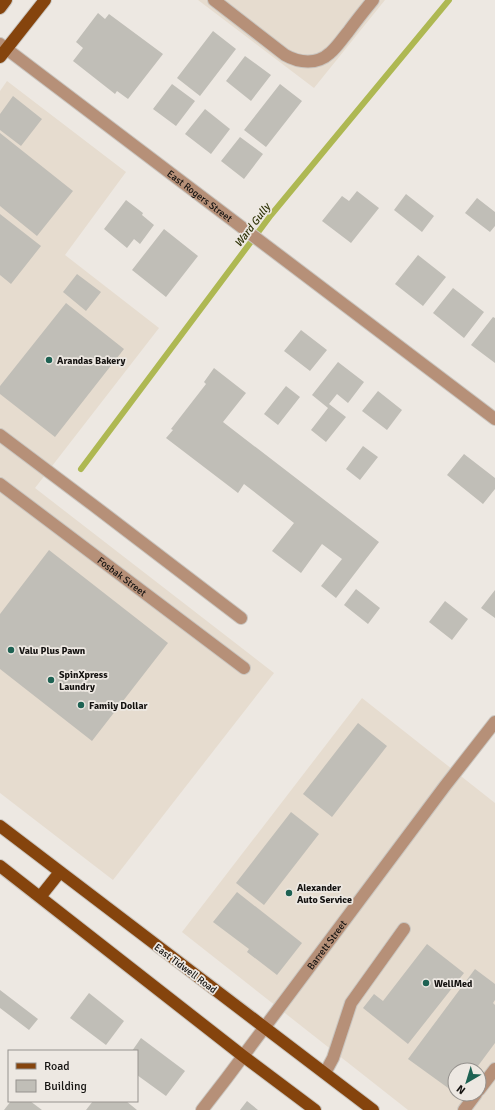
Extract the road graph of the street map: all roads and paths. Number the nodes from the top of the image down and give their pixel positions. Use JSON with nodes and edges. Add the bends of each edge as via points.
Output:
{"nodes":[{"id":1,"x":6,"y":0,"type":"edge"},
{"id":2,"x":45,"y":0,"type":"edge"},
{"id":3,"x":214,"y":0,"type":"edge"},
{"id":4,"x":373,"y":0,"type":"edge"},
{"id":5,"x":0,"y":8,"type":"edge"},
{"id":6,"x":2,"y":50,"type":"edge"},
{"id":7,"x":495,"y":419,"type":"edge"},
{"id":8,"x":0,"y":435,"type":"edge"},
{"id":9,"x":0,"y":484,"type":"edge"},
{"id":10,"x":241,"y":618,"type":"dead end"},
{"id":11,"x":244,"y":668,"type":"dead end"},
{"id":12,"x":495,"y":722,"type":"edge"},
{"id":13,"x":0,"y":826,"type":"edge"},
{"id":14,"x":0,"y":866,"type":"edge"},
{"id":15,"x":60,"y":872,"type":"junction"},
{"id":16,"x":40,"y":897,"type":"junction"},
{"id":17,"x":404,"y":929,"type":"dead end"},
{"id":18,"x":264,"y":1028,"type":"junction"},
{"id":19,"x":243,"y":1056,"type":"junction"},
{"id":20,"x":495,"y":1069,"type":"edge"},
{"id":21,"x":325,"y":1073,"type":"junction"},
{"id":22,"x":487,"y":1080,"type":"edge"},
{"id":23,"x":202,"y":1110,"type":"edge"},
{"id":24,"x":315,"y":1110,"type":"edge"},
{"id":25,"x":373,"y":1110,"type":"edge"}],
"edges":[{"from":1,"to":5,"type":"main road"},
{"from":2,"to":6,"type":"main road"},
{"from":3,"to":4,"type":"street","via":[[284,55],[306,62],[331,53]]},
{"from":6,"to":7,"type":"street","name":"East Rogers Street"},
{"from":8,"to":10,"type":"street"},
{"from":9,"to":11,"type":"street","name":"Fosbak Street"},
{"from":12,"to":18,"type":"street","name":"Barrett Street"},
{"from":13,"to":15,"type":"main road","name":"East Tidwell Road"},
{"from":14,"to":16,"type":"main road"},
{"from":15,"to":16,"type":"main road"},
{"from":15,"to":18,"type":"main road","name":"East Tidwell Road"},
{"from":16,"to":19,"type":"main road"},
{"from":17,"to":21,"type":"street","via":[[351,1003],[333,1058]]},
{"from":18,"to":19,"type":"street","name":"Barrett Street"},
{"from":18,"to":21,"type":"main road","name":"East Tidwell Road"},
{"from":19,"to":23,"type":"street","name":"Barrett Street"},
{"from":19,"to":24,"type":"main road"},
{"from":20,"to":22,"type":"street"},
{"from":21,"to":25,"type":"main road","name":"East Tidwell Road"}]}
